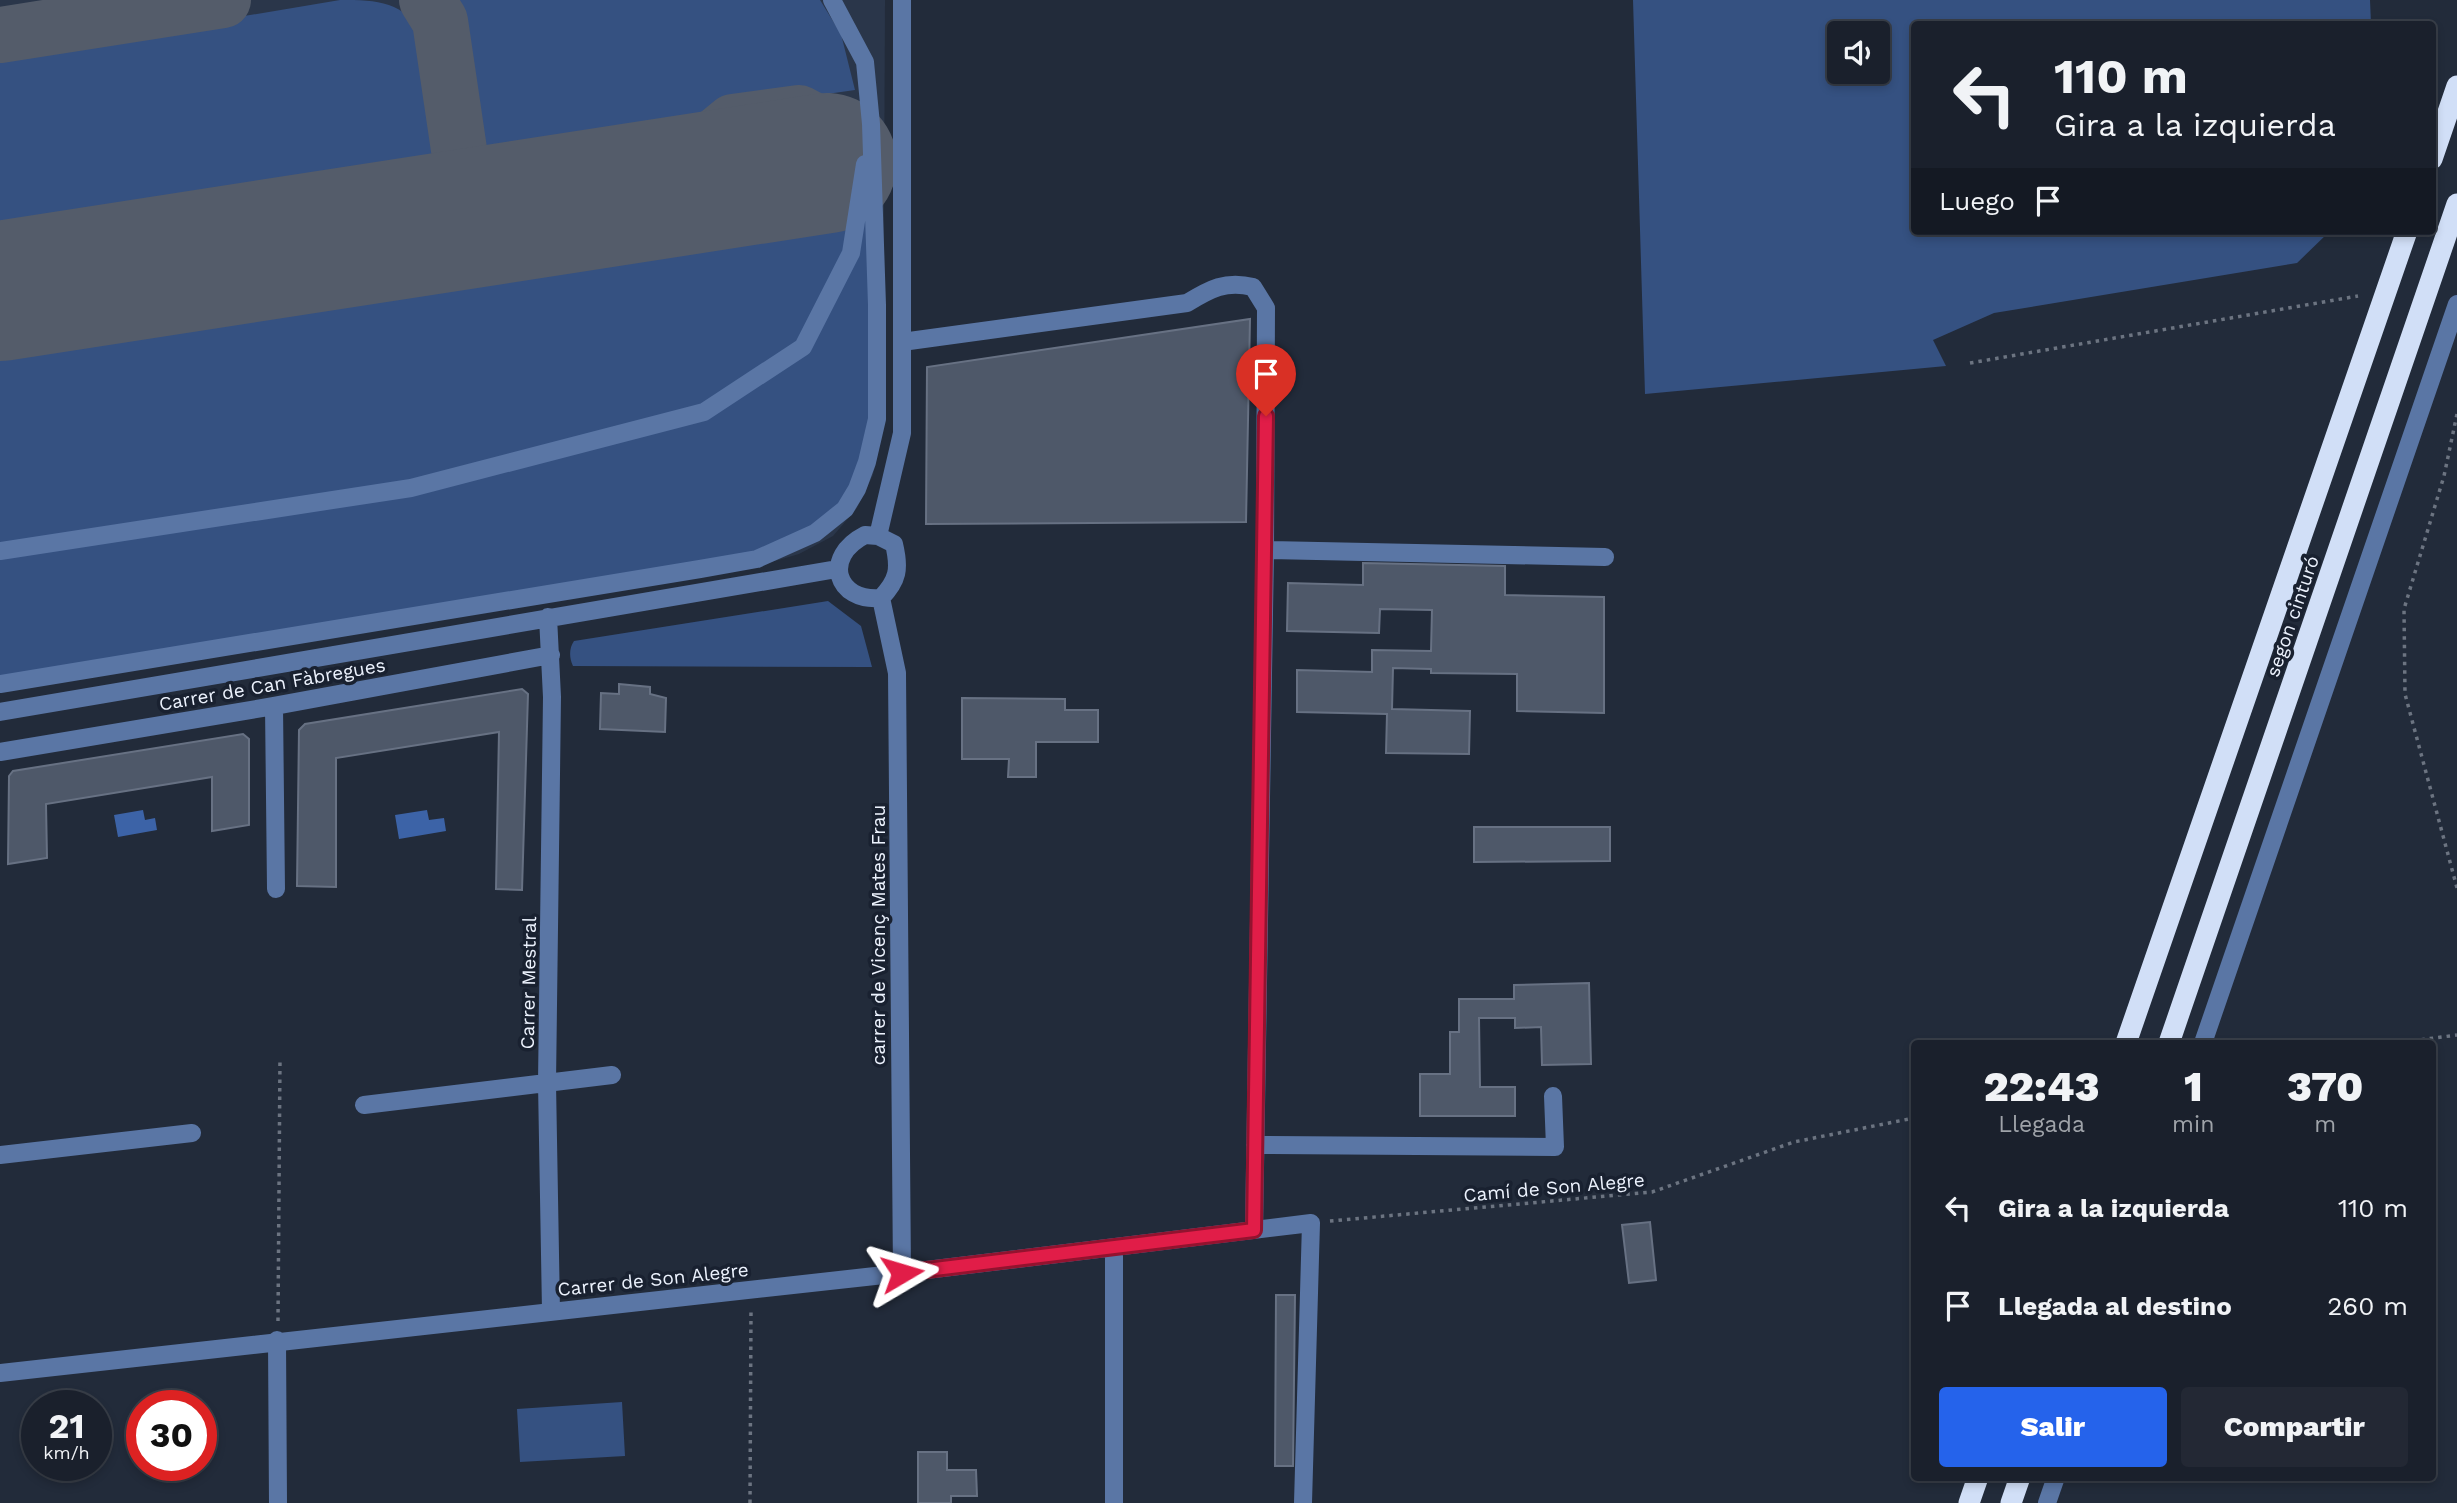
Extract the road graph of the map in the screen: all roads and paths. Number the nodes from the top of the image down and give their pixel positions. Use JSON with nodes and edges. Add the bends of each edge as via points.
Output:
{"nodes":[{"id":1,"x":832,"y":0,"type":"edge"},
{"id":2,"x":902,"y":0,"type":"edge"},
{"id":3,"x":2457,"y":86,"type":"edge"},
{"id":4,"x":871,"y":124,"type":"junction"},
{"id":5,"x":2436,"y":147,"type":"edge"},
{"id":6,"x":2457,"y":204,"type":"edge"},
{"id":7,"x":2406,"y":235,"type":"edge"},
{"id":8,"x":2358,"y":296,"type":"dead end"},
{"id":9,"x":2457,"y":304,"type":"edge"},
{"id":10,"x":902,"y":342,"type":"junction"},
{"id":11,"x":1970,"y":363,"type":"dead end"},
{"id":12,"x":2457,"y":414,"type":"edge"},
{"id":13,"x":878,"y":536,"type":"junction"},
{"id":14,"x":1265,"y":550,"type":"junction"},
{"id":15,"x":0,"y":551,"type":"edge"},
{"id":16,"x":1605,"y":557,"type":"dead end"},
{"id":17,"x":837,"y":569,"type":"junction"},
{"id":18,"x":881,"y":598,"type":"junction"},
{"id":19,"x":548,"y":617,"type":"junction"},
{"id":20,"x":551,"y":655,"type":"junction"},
{"id":21,"x":0,"y":684,"type":"edge"},
{"id":22,"x":274,"y":706,"type":"junction"},
{"id":23,"x":0,"y":712,"type":"edge"},
{"id":24,"x":0,"y":751,"type":"edge"},
{"id":25,"x":2457,"y":888,"type":"edge"},
{"id":26,"x":276,"y":889,"type":"dead end"},
{"id":27,"x":2457,"y":1035,"type":"edge"},
{"id":28,"x":2127,"y":1040,"type":"edge"},
{"id":29,"x":2170,"y":1040,"type":"edge"},
{"id":30,"x":2204,"y":1040,"type":"edge"},
{"id":31,"x":2419,"y":1040,"type":"edge"},
{"id":32,"x":280,"y":1058,"type":"dead end"},
{"id":33,"x":612,"y":1075,"type":"dead end"},
{"id":34,"x":547,"y":1083,"type":"junction"},
{"id":35,"x":1553,"y":1096,"type":"dead end"},
{"id":36,"x":364,"y":1105,"type":"dead end"},
{"id":37,"x":1911,"y":1119,"type":"edge"},
{"id":38,"x":192,"y":1133,"type":"dead end"},
{"id":39,"x":1255,"y":1144,"type":"junction"},
{"id":40,"x":0,"y":1154,"type":"edge"},
{"id":41,"x":1311,"y":1223,"type":"junction"},
{"id":42,"x":1254,"y":1230,"type":"junction"},
{"id":43,"x":1114,"y":1247,"type":"junction"},
{"id":44,"x":902,"y":1273,"type":"junction"},
{"id":45,"x":751,"y":1289,"type":"junction"},
{"id":46,"x":551,"y":1311,"type":"junction"},
{"id":47,"x":277,"y":1340,"type":"junction"},
{"id":48,"x":0,"y":1373,"type":"edge"},
{"id":49,"x":1977,"y":1481,"type":"edge"},
{"id":50,"x":2019,"y":1481,"type":"edge"},
{"id":51,"x":2055,"y":1481,"type":"edge"},
{"id":52,"x":278,"y":1503,"type":"edge"},
{"id":53,"x":750,"y":1503,"type":"edge"},
{"id":54,"x":1114,"y":1503,"type":"edge"},
{"id":55,"x":1303,"y":1503,"type":"edge"},
{"id":56,"x":1969,"y":1503,"type":"edge"},
{"id":57,"x":2011,"y":1503,"type":"edge"},
{"id":58,"x":2048,"y":1503,"type":"edge"}],
"edges":[{"from":1,"to":4,"type":"street","via":[[865,62]]},
{"from":2,"to":10,"type":"street"},
{"from":3,"to":5,"type":"highway"},
{"from":4,"to":15,"type":"street","via":[[851,253],[803,347],[704,412],[411,488]]},
{"from":4,"to":21,"type":"street","via":[[877,419],[857,489],[845,509],[815,533],[757,559]]},
{"from":6,"to":29,"type":"highway","name":"segon cinturó"},
{"from":7,"to":28,"type":"highway","name":"segon cinturó"},
{"from":8,"to":11,"type":"path"},
{"from":9,"to":30,"type":"street"},
{"from":10,"to":13,"type":"street","via":[[902,433]]},
{"from":10,"to":14,"type":"street","via":[[1187,303],[1219,285],[1235,282],[1253,287],[1266,309]]},
{"from":12,"to":25,"type":"path","via":[[2444,476],[2404,609],[2405,694]]},
{"from":13,"to":17,"type":"street","via":[[864,535],[852,541],[841,554]]},
{"from":13,"to":18,"type":"street","via":[[894,544],[900,566],[894,585]]},
{"from":14,"to":16,"type":"street"},
{"from":14,"to":39,"type":"street"},
{"from":17,"to":18,"type":"street","via":[[844,585],[864,600]]},
{"from":17,"to":19,"type":"street"},
{"from":18,"to":44,"type":"street","name":"carrer de Vicenç Mates Frau","via":[[897,673]]},
{"from":19,"to":20,"type":"street","name":"Carrer Mestral"},
{"from":19,"to":23,"type":"street"},
{"from":20,"to":22,"type":"street","name":"Carrer de Can Fàbregues"},
{"from":20,"to":34,"type":"street","name":"Carrer Mestral"},
{"from":22,"to":24,"type":"street","name":"Carrer de Can Fàbregues"},
{"from":22,"to":26,"type":"street"},
{"from":27,"to":31,"type":"path"},
{"from":32,"to":47,"type":"path"},
{"from":33,"to":34,"type":"street"},
{"from":34,"to":36,"type":"street"},
{"from":34,"to":46,"type":"street","name":"Carrer Mestral"},
{"from":35,"to":39,"type":"street","via":[[1555,1147]]},
{"from":37,"to":41,"type":"path","name":"Camí de Son Alegre","via":[[1794,1142],[1652,1192]]},
{"from":38,"to":40,"type":"street"},
{"from":39,"to":42,"type":"street"},
{"from":41,"to":42,"type":"street","name":"Carrer de Son Alegre"},
{"from":41,"to":55,"type":"street"},
{"from":42,"to":43,"type":"street","name":"Carrer de Son Alegre"},
{"from":43,"to":44,"type":"street","name":"Carrer de Son Alegre"},
{"from":43,"to":54,"type":"street"},
{"from":44,"to":45,"type":"street","name":"Carrer de Son Alegre"},
{"from":45,"to":46,"type":"street","name":"Carrer de Son Alegre"},
{"from":45,"to":53,"type":"path"},
{"from":46,"to":47,"type":"street","name":"Carrer de Son Alegre"},
{"from":47,"to":48,"type":"street","name":"Carrer de Son Alegre"},
{"from":47,"to":52,"type":"street"},
{"from":49,"to":56,"type":"highway"},
{"from":50,"to":57,"type":"highway"},
{"from":51,"to":58,"type":"street"}]}
